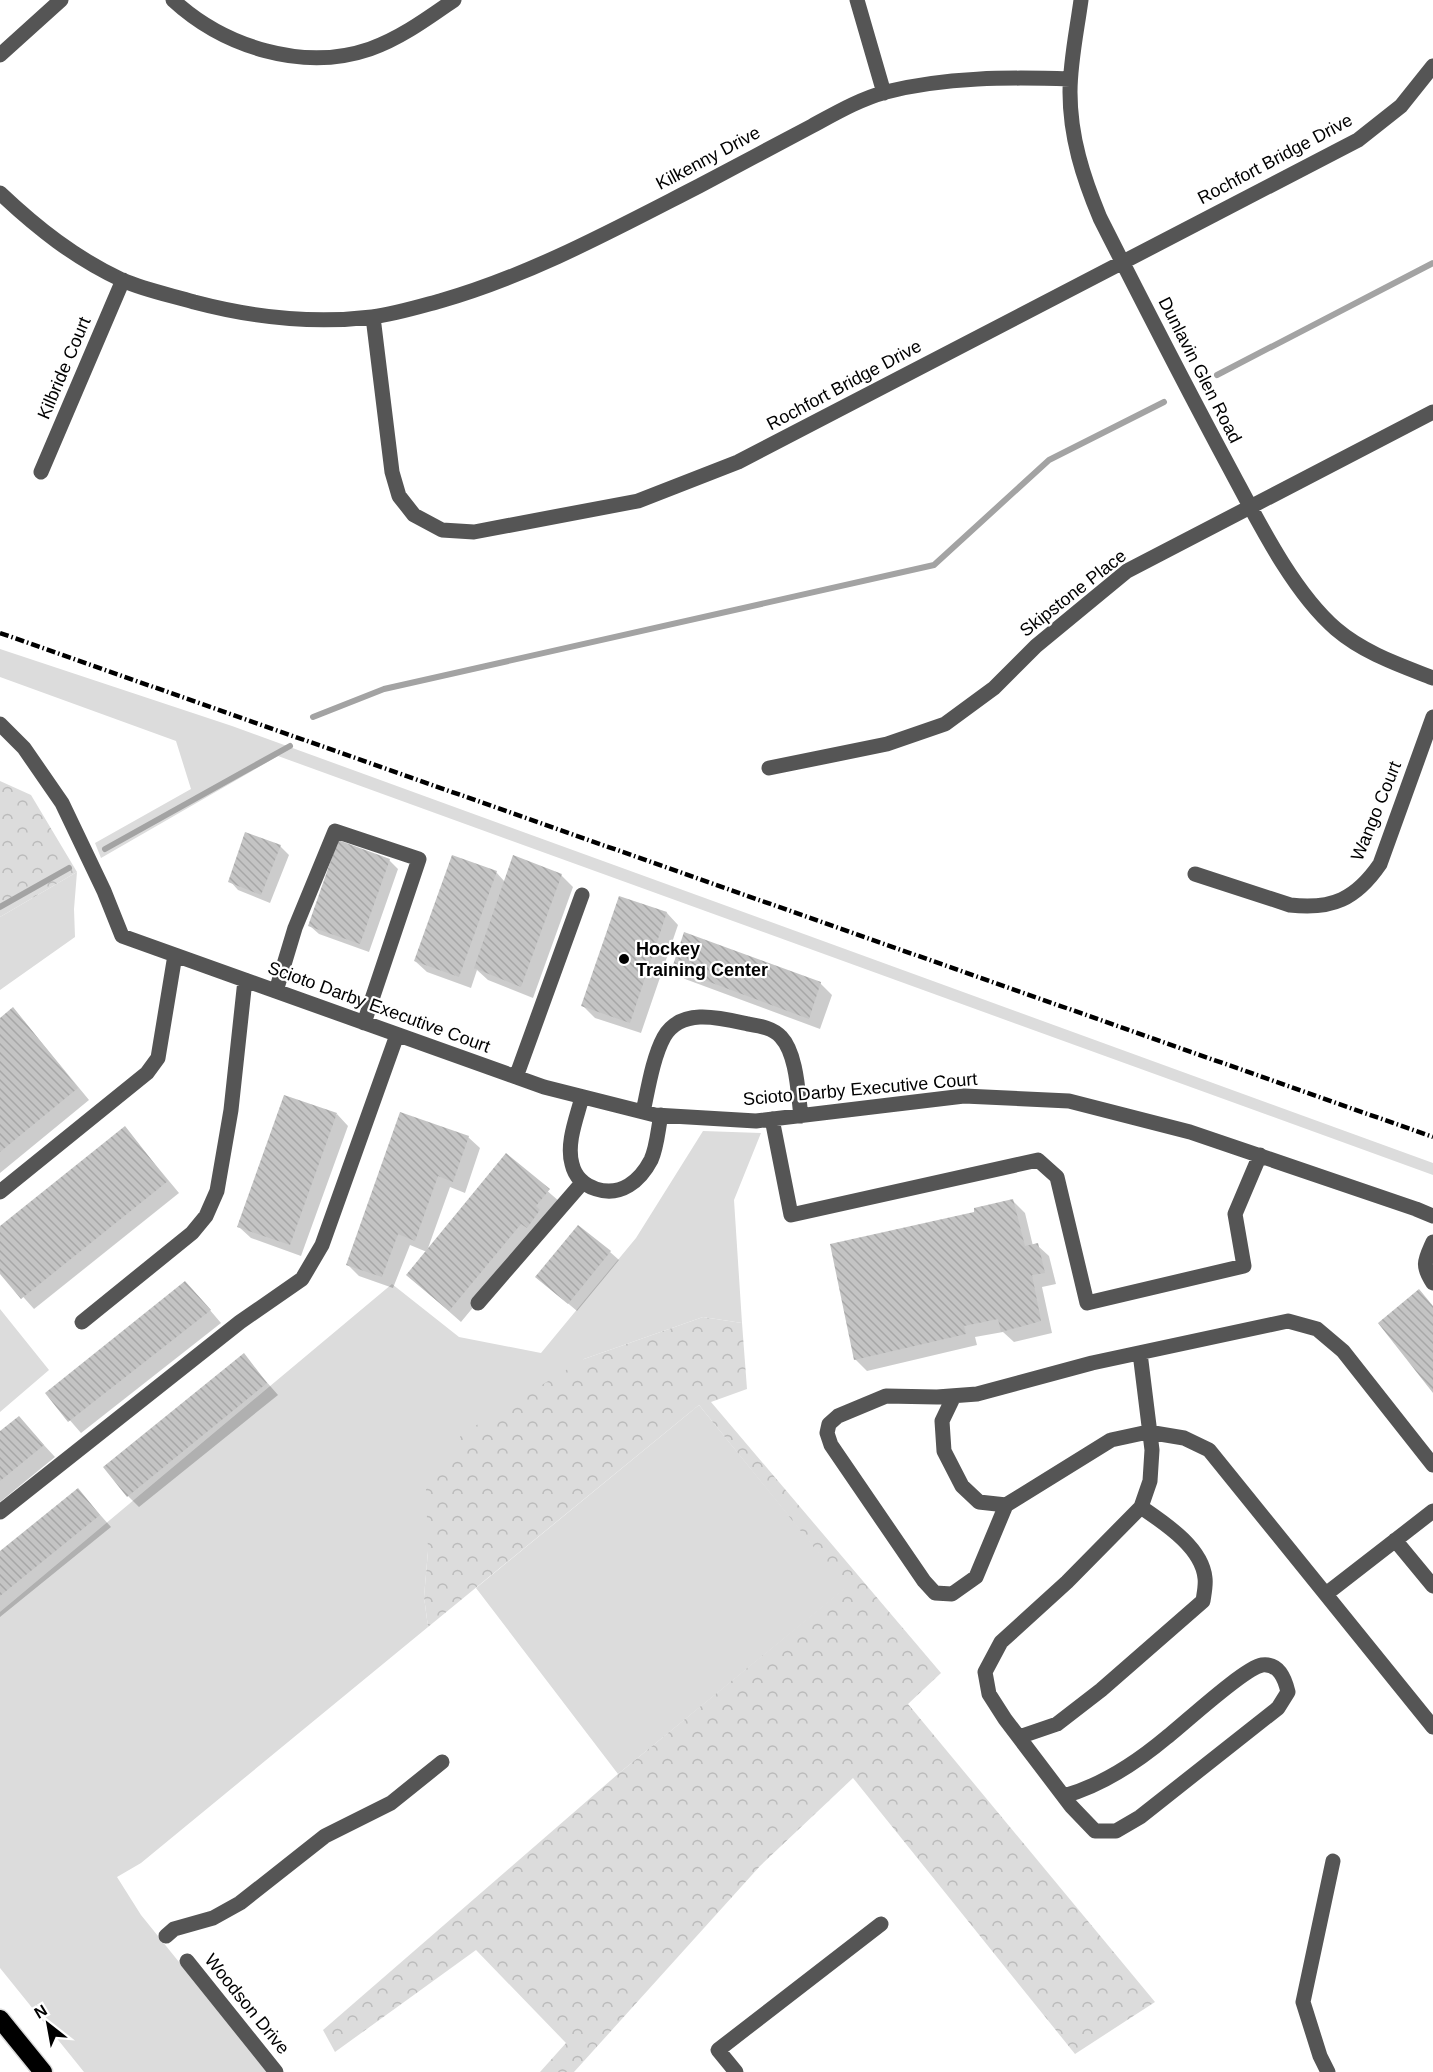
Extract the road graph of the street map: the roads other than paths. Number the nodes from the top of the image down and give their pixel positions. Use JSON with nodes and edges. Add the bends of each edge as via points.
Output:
{"nodes":[{"id":1,"x":61,"y":0,"type":"edge"},
{"id":2,"x":173,"y":0,"type":"edge"},
{"id":3,"x":454,"y":0,"type":"edge"},
{"id":4,"x":857,"y":0,"type":"edge"},
{"id":5,"x":1081,"y":0,"type":"edge"},
{"id":6,"x":0,"y":55,"type":"edge"},
{"id":7,"x":1433,"y":66,"type":"edge"},
{"id":8,"x":1070,"y":79,"type":"junction"},
{"id":9,"x":884,"y":93,"type":"junction"},
{"id":10,"x":0,"y":193,"type":"edge"},
{"id":11,"x":1122,"y":261,"type":"junction"},
{"id":12,"x":123,"y":280,"type":"junction"},
{"id":13,"x":373,"y":317,"type":"junction"},
{"id":14,"x":1433,"y":412,"type":"edge"},
{"id":15,"x":41,"y":471,"type":"dead end"},
{"id":16,"x":1251,"y":507,"type":"junction"},
{"id":17,"x":1433,"y":678,"type":"edge"},
{"id":18,"x":1433,"y":717,"type":"edge"},
{"id":19,"x":0,"y":724,"type":"edge"},
{"id":20,"x":769,"y":768,"type":"dead end"},
{"id":21,"x":1195,"y":874,"type":"dead end"},
{"id":22,"x":582,"y":895,"type":"dead end"},
{"id":23,"x":175,"y":955,"type":"junction"},
{"id":24,"x":245,"y":980,"type":"junction"},
{"id":25,"x":276,"y":991,"type":"junction"},
{"id":26,"x":364,"y":1023,"type":"junction"},
{"id":27,"x":398,"y":1035,"type":"junction"},
{"id":28,"x":516,"y":1077,"type":"junction"},
{"id":29,"x":582,"y":1097,"type":"junction"},
{"id":30,"x":643,"y":1112,"type":"junction"},
{"id":31,"x":661,"y":1115,"type":"junction"},
{"id":32,"x":801,"y":1116,"type":"junction"},
{"id":33,"x":772,"y":1119,"type":"junction"},
{"id":34,"x":1260,"y":1155,"type":"junction"},
{"id":35,"x":582,"y":1183,"type":"junction"},
{"id":36,"x":0,"y":1192,"type":"edge"},
{"id":37,"x":1433,"y":1216,"type":"edge"},
{"id":38,"x":1433,"y":1242,"type":"edge"},
{"id":39,"x":1433,"y":1283,"type":"edge"},
{"id":40,"x":478,"y":1303,"type":"dead end"},
{"id":41,"x":81,"y":1322,"type":"dead end"},
{"id":42,"x":1140,"y":1353,"type":"junction"},
{"id":43,"x":954,"y":1396,"type":"junction"},
{"id":44,"x":1148,"y":1431,"type":"junction"},
{"id":45,"x":1433,"y":1465,"type":"edge"},
{"id":46,"x":1006,"y":1505,"type":"junction"},
{"id":47,"x":1141,"y":1507,"type":"junction"},
{"id":48,"x":1433,"y":1511,"type":"edge"},
{"id":49,"x":0,"y":1512,"type":"edge"},
{"id":50,"x":1395,"y":1540,"type":"junction"},
{"id":51,"x":1433,"y":1586,"type":"edge"},
{"id":52,"x":1326,"y":1594,"type":"junction"},
{"id":53,"x":1433,"y":1727,"type":"edge"},
{"id":54,"x":1019,"y":1737,"type":"junction"},
{"id":55,"x":442,"y":1762,"type":"dead end"},
{"id":56,"x":1064,"y":1796,"type":"junction"},
{"id":57,"x":1333,"y":1861,"type":"dead end"},
{"id":58,"x":881,"y":1924,"type":"dead end"},
{"id":59,"x":166,"y":1936,"type":"dead end"},
{"id":60,"x":187,"y":1961,"type":"dead end"},
{"id":61,"x":0,"y":2019,"type":"edge"},
{"id":62,"x":43,"y":2072,"type":"edge"},
{"id":63,"x":276,"y":2072,"type":"edge"},
{"id":64,"x":736,"y":2072,"type":"edge"},
{"id":65,"x":1328,"y":2072,"type":"edge"}],
"edges":[{"from":1,"to":6,"type":"street"},
{"from":2,"to":3,"type":"street","via":[[208,28],[240,43],[305,57],[370,49],[415,27]]},
{"from":4,"to":9,"type":"street"},
{"from":5,"to":8,"type":"street","name":"Dunlavin Glen Road"},
{"from":7,"to":11,"type":"street","name":"Rochfort Bridge Drive","via":[[1401,106],[1358,140]]},
{"from":8,"to":9,"type":"street","name":"Kilkenny Drive","via":[[978,79]]},
{"from":8,"to":11,"type":"street","name":"Dunlavin Glen Road","via":[[1072,126],[1086,185]]},
{"from":9,"to":13,"type":"street","name":"Kilkenny Drive","via":[[849,106],[701,185],[518,275],[457,296]]},
{"from":10,"to":12,"type":"street","name":"Kilkenny Drive","via":[[73,254]]},
{"from":11,"to":13,"type":"street","name":"Rochfort Bridge Drive","via":[[738,462],[638,501],[474,532],[442,530],[414,515],[399,496],[392,472]]},
{"from":11,"to":16,"type":"street","name":"Dunlavin Glen Road"},
{"from":12,"to":13,"type":"street","name":"Kilkenny Drive","via":[[215,307],[278,317]]},
{"from":12,"to":15,"type":"street","name":"Kilbride Court"},
{"from":14,"to":16,"type":"street","name":"Skipstone Place"},
{"from":16,"to":17,"type":"street","name":"Dunlavin Glen Road","via":[[1287,569],[1337,630],[1366,650]]},
{"from":16,"to":20,"type":"street","name":"Skipstone Place","via":[[1127,571],[1036,646],[994,688],[945,724],[887,744]]},
{"from":18,"to":21,"type":"street","name":"Wango Court","via":[[1380,864],[1357,891],[1325,906],[1290,905]]},
{"from":19,"to":23,"type":"street","name":"Scioto Darby Executive Court","via":[[24,748],[62,803],[105,891],[122,936]]},
{"from":22,"to":28,"type":"street"},
{"from":23,"to":24,"type":"street","name":"Scioto Darby Executive Court"},
{"from":23,"to":36,"type":"street","via":[[158,1058],[147,1073]]},
{"from":24,"to":25,"type":"street","name":"Scioto Darby Executive Court"},
{"from":24,"to":41,"type":"street","via":[[231,1110],[217,1191],[206,1216],[192,1233]]},
{"from":25,"to":26,"type":"street","name":"Scioto Darby Executive Court"},
{"from":25,"to":26,"type":"street","via":[[295,928],[335,831],[419,859]]},
{"from":26,"to":27,"type":"street","name":"Scioto Darby Executive Court"},
{"from":27,"to":28,"type":"street","name":"Scioto Darby Executive Court"},
{"from":27,"to":49,"type":"street","via":[[322,1245],[302,1279],[240,1322]]},
{"from":28,"to":29,"type":"street","name":"Scioto Darby Executive Court"},
{"from":29,"to":30,"type":"street","name":"Scioto Darby Executive Court"},
{"from":29,"to":35,"type":"street","via":[[570,1147],[572,1165]]},
{"from":30,"to":31,"type":"street","name":"Scioto Darby Executive Court"},
{"from":30,"to":32,"type":"street","via":[[664,1037],[676,1023],[693,1017],[719,1017],[771,1029],[781,1036],[789,1049]]},
{"from":31,"to":33,"type":"street","name":"Scioto Darby Executive Court"},
{"from":31,"to":35,"type":"street","via":[[652,1158],[640,1177],[618,1191],[598,1190]]},
{"from":32,"to":33,"type":"street","name":"Scioto Darby Executive Court"},
{"from":32,"to":34,"type":"street","name":"Scioto Darby Executive Court","via":[[964,1096],[1069,1101],[1190,1132]]},
{"from":33,"to":34,"type":"street","via":[[791,1215],[1038,1160],[1058,1177],[1087,1303],[1244,1266],[1235,1214]]},
{"from":34,"to":37,"type":"street","name":"Scioto Darby Executive Court"},
{"from":35,"to":40,"type":"street"},
{"from":38,"to":39,"type":"street","via":[[1425,1261]]},
{"from":42,"to":43,"type":"street","via":[[977,1394]]},
{"from":42,"to":44,"type":"street"},
{"from":42,"to":45,"type":"street","via":[[1288,1321],[1317,1329],[1343,1351]]},
{"from":43,"to":46,"type":"street","via":[[942,1421],[944,1452],[962,1486],[979,1502]]},
{"from":43,"to":46,"type":"street","via":[[886,1396],[838,1416],[829,1424],[831,1445],[935,1593],[952,1594],[976,1577]]},
{"from":44,"to":46,"type":"street","via":[[1111,1440]]},
{"from":44,"to":47,"type":"street","via":[[1152,1450],[1150,1481]]},
{"from":44,"to":52,"type":"street","via":[[1184,1438],[1209,1450]]},
{"from":47,"to":54,"type":"street","via":[[1000,1642],[985,1672],[989,1694]]},
{"from":47,"to":54,"type":"street","via":[[1171,1528],[1195,1553],[1206,1577],[1203,1601],[1057,1724]]},
{"from":48,"to":50,"type":"street"},
{"from":50,"to":51,"type":"street"},
{"from":50,"to":52,"type":"street"},
{"from":52,"to":53,"type":"street"},
{"from":54,"to":56,"type":"street"},
{"from":55,"to":59,"type":"street","via":[[391,1803],[325,1836],[240,1902],[213,1918],[174,1929]]},
{"from":56,"to":56,"type":"street","via":[[1114,1776],[1243,1674],[1262,1665],[1274,1667],[1285,1677],[1288,1692],[1278,1708],[1116,1832],[1095,1831]]},
{"from":57,"to":65,"type":"street","via":[[1303,2002]]},
{"from":58,"to":64,"type":"street","via":[[718,2050]]},
{"from":60,"to":63,"type":"street","name":"Woodson Drive"},
{"from":61,"to":62,"type":"highway"}]}
